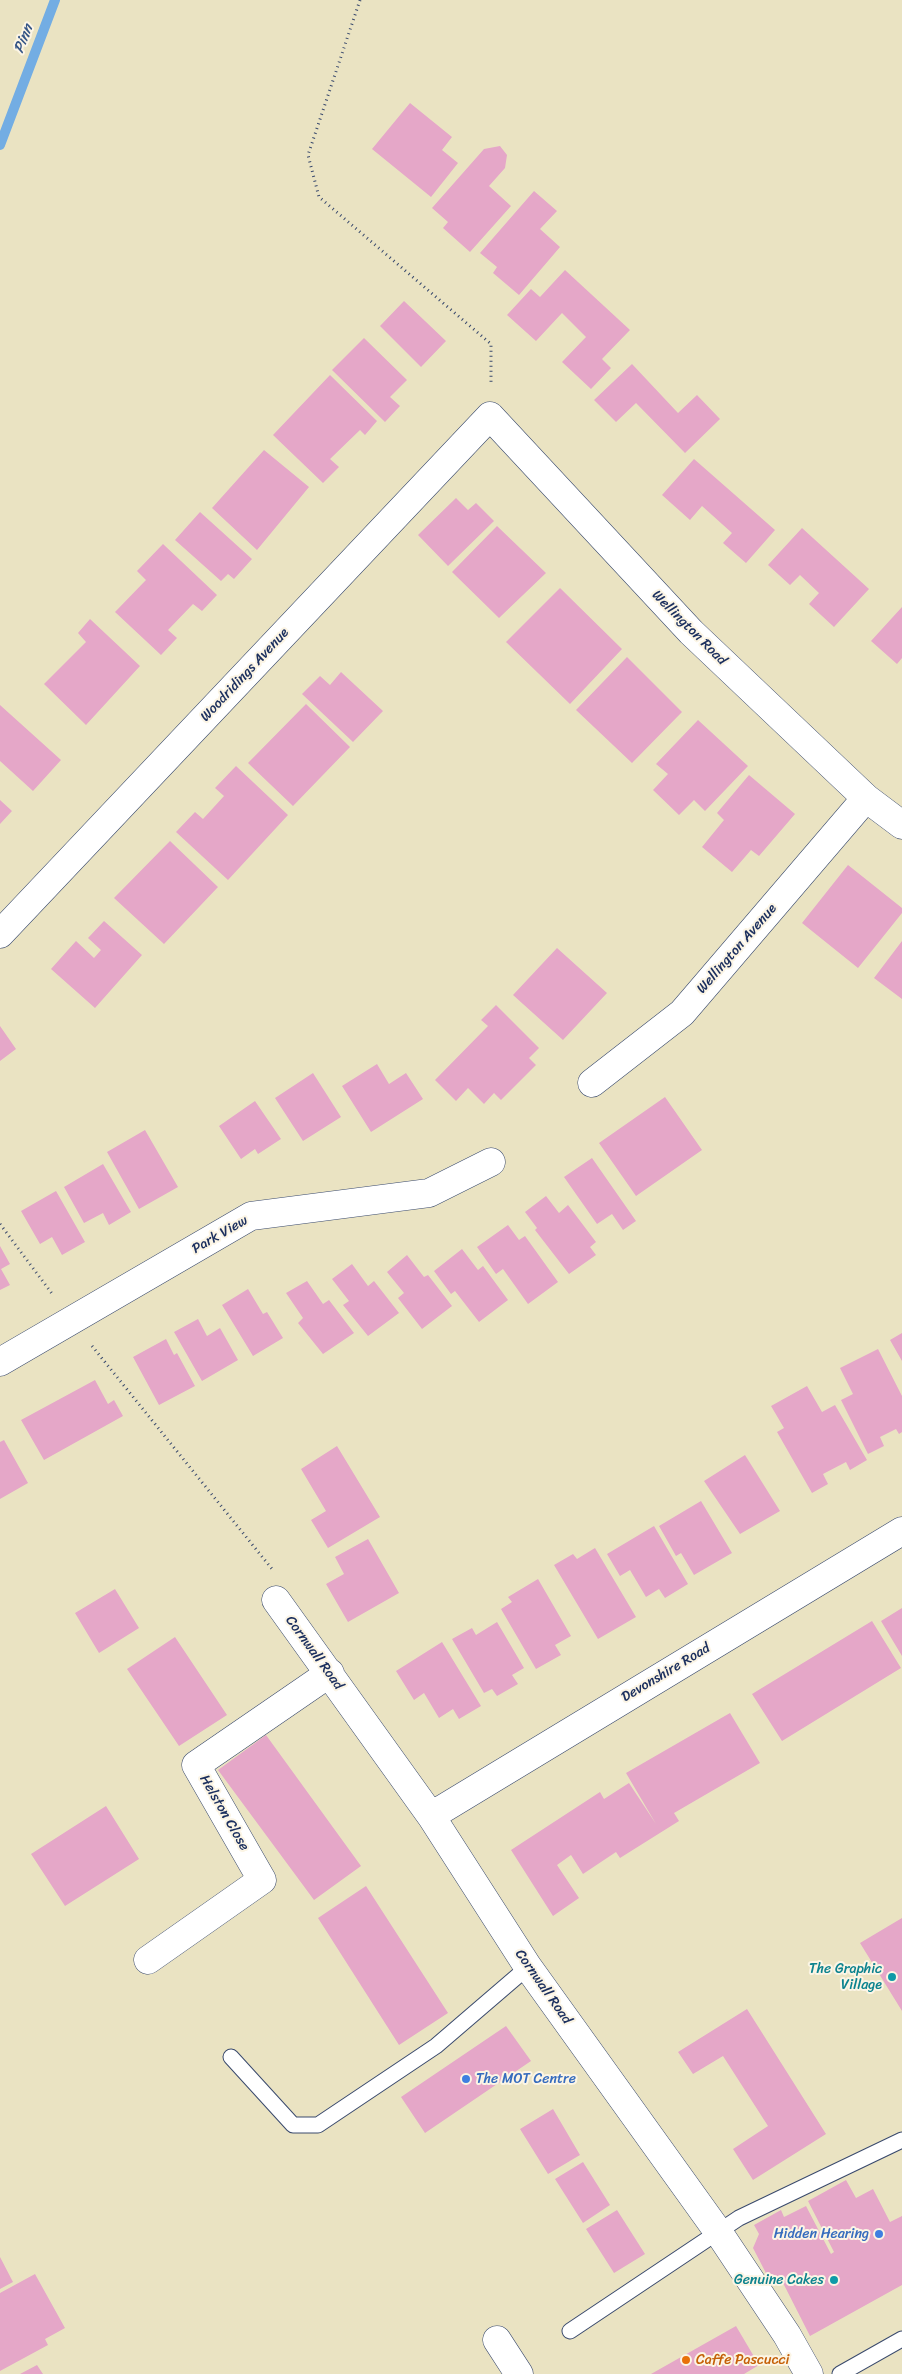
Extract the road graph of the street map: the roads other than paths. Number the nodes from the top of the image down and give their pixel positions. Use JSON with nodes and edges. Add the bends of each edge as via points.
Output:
{"nodes":[{"id":1,"x":490,"y":416,"type":"joint"},
{"id":2,"x":866,"y":798,"type":"junction"},
{"id":3,"x":902,"y":825,"type":"edge"},
{"id":4,"x":0,"y":934,"type":"edge"},
{"id":5,"x":592,"y":1083,"type":"dead end"},
{"id":6,"x":491,"y":1162,"type":"dead end"},
{"id":7,"x":0,"y":1362,"type":"edge"},
{"id":8,"x":902,"y":1531,"type":"edge"},
{"id":9,"x":276,"y":1600,"type":"road end"},
{"id":10,"x":330,"y":1674,"type":"junction"},
{"id":11,"x":431,"y":1816,"type":"junction"},
{"id":12,"x":148,"y":1960,"type":"dead end"},
{"id":13,"x":528,"y":1967,"type":"junction"},
{"id":14,"x":230,"y":2057,"type":"dead end"},
{"id":15,"x":902,"y":2140,"type":"edge"},
{"id":16,"x":719,"y":2233,"type":"junction"},
{"id":17,"x":570,"y":2331,"type":"dead end"},
{"id":18,"x":902,"y":2338,"type":"edge"},
{"id":19,"x":497,"y":2340,"type":"dead end"},
{"id":20,"x":519,"y":2374,"type":"edge"},
{"id":21,"x":809,"y":2374,"type":"edge"},
{"id":22,"x":840,"y":2374,"type":"edge"}],
"edges":[{"from":1,"to":2,"type":"street","name":"Wellington Road","via":[[691,632]]},
{"from":1,"to":4,"type":"street","name":"Woodridings Avenue"},
{"from":2,"to":3,"type":"street","name":"Wellington Road"},
{"from":2,"to":5,"type":"street","name":"Wellington Avenue","via":[[682,1013]]},
{"from":6,"to":7,"type":"street","name":"Park View","via":[[429,1193],[251,1216]]},
{"from":8,"to":11,"type":"street","name":"Devonshire Road"},
{"from":9,"to":10,"type":"street","name":"Cornwall Road"},
{"from":10,"to":11,"type":"street","name":"Cornwall Road"},
{"from":10,"to":12,"type":"street","name":"Helston Close","via":[[196,1765],[262,1880]]},
{"from":11,"to":13,"type":"street","name":"Cornwall Road"},
{"from":13,"to":14,"type":"lane","via":[[436,2046],[318,2125],[293,2125]]},
{"from":13,"to":16,"type":"street","name":"Cornwall Road"},
{"from":15,"to":16,"type":"lane","via":[[739,2218]]},
{"from":16,"to":17,"type":"lane"},
{"from":16,"to":21,"type":"street","name":"Cornwall Road"},
{"from":18,"to":22,"type":"lane"},
{"from":19,"to":20,"type":"street"}]}
